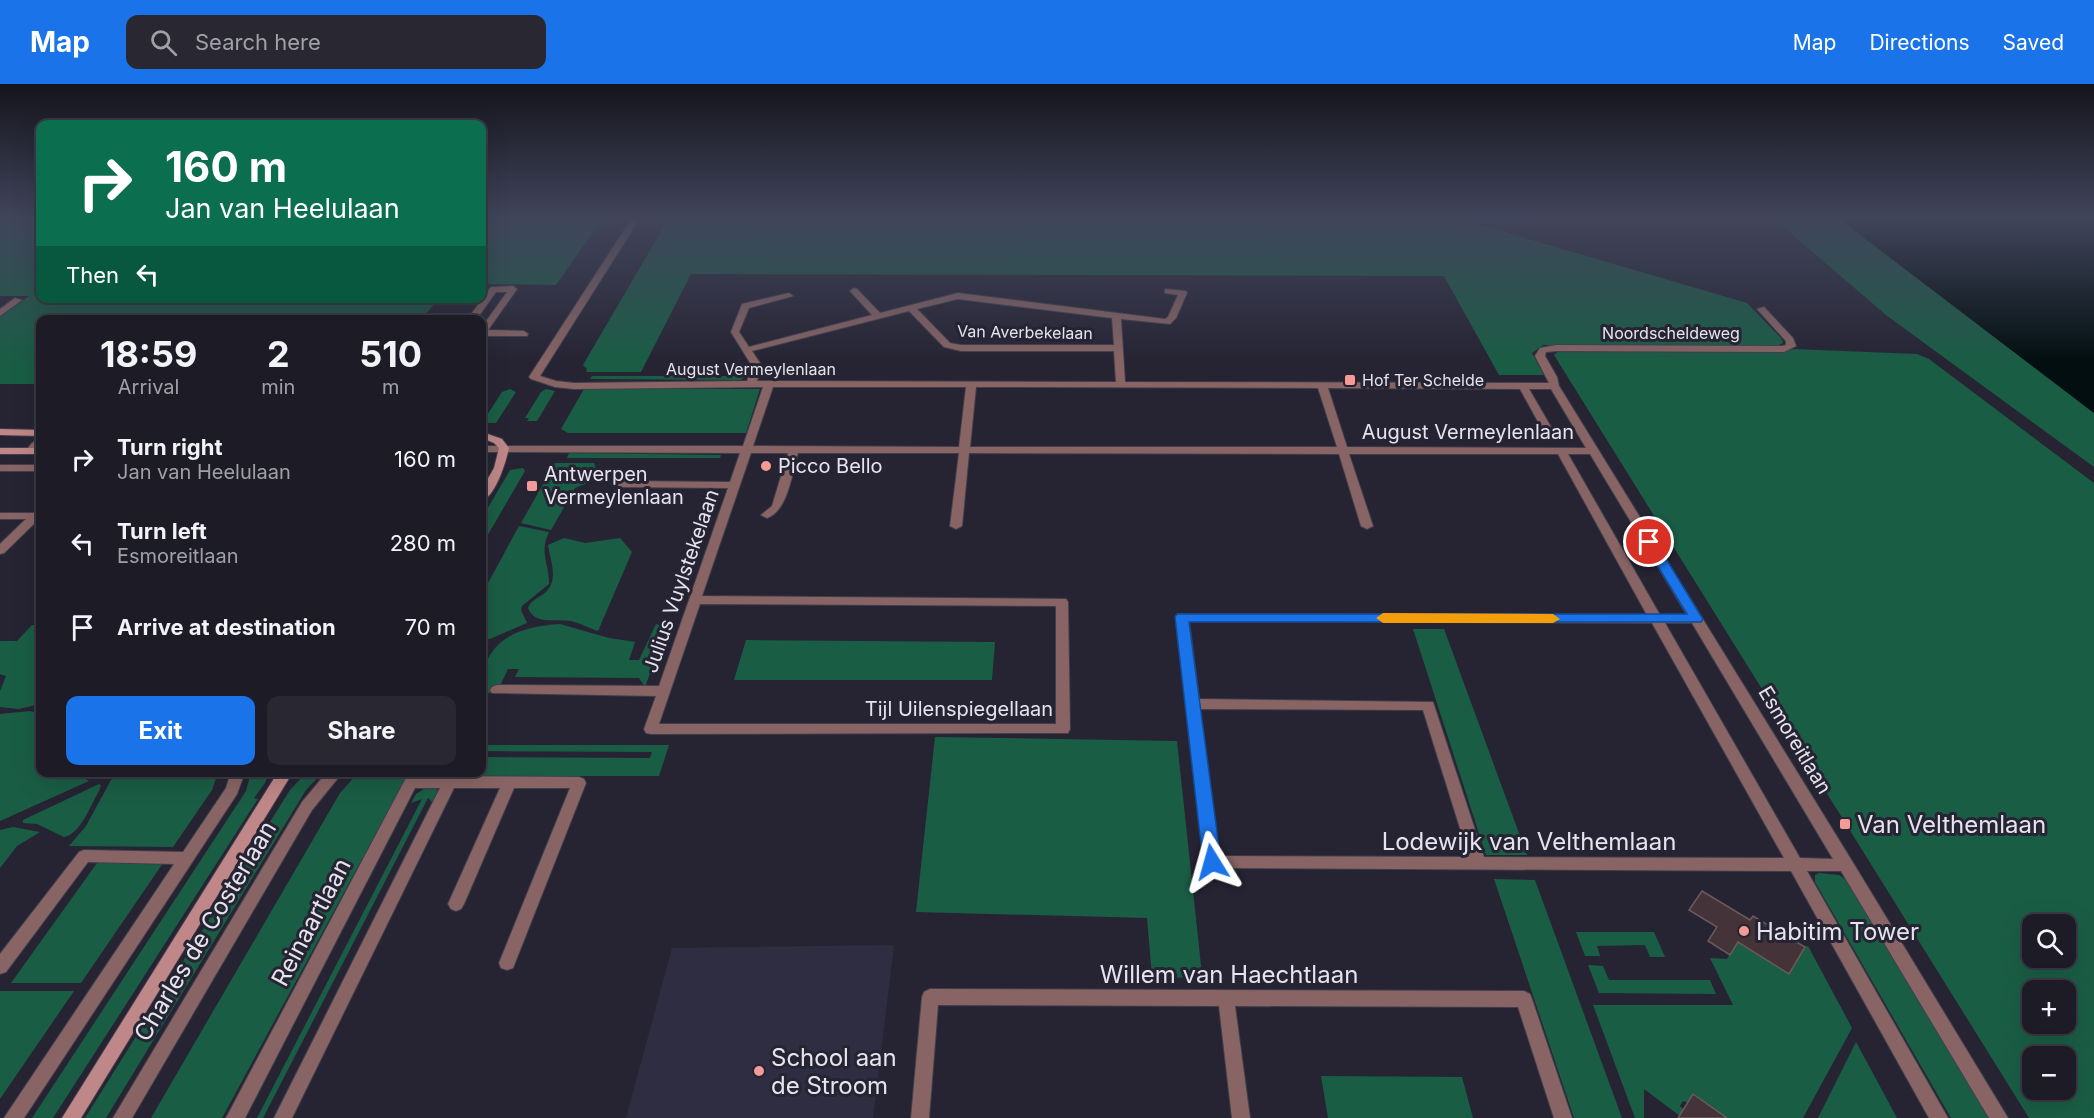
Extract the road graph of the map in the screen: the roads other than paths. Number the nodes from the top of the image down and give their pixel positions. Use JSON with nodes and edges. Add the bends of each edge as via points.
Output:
{"nodes":[{"id":1,"x":605,"y":266,"type":"edge"},
{"id":2,"x":854,"y":291,"type":"dead end"},
{"id":3,"x":1168,"y":291,"type":"dead end"},
{"id":4,"x":789,"y":296,"type":"dead end"},
{"id":5,"x":0,"y":300,"type":"edge"},
{"id":6,"x":486,"y":300,"type":"edge"},
{"id":7,"x":484,"y":303,"type":"edge"},
{"id":8,"x":911,"y":308,"type":"junction"},
{"id":9,"x":1761,"y":309,"type":"dead end"},
{"id":10,"x":0,"y":313,"type":"edge"},
{"id":11,"x":475,"y":315,"type":"edge"},
{"id":12,"x":878,"y":316,"type":"junction"},
{"id":13,"x":1116,"y":316,"type":"junction"},
{"id":14,"x":486,"y":327,"type":"edge"},
{"id":15,"x":486,"y":333,"type":"edge"},
{"id":16,"x":524,"y":334,"type":"dead end"},
{"id":17,"x":1118,"y":348,"type":"junction"},
{"id":18,"x":747,"y":350,"type":"junction"},
{"id":19,"x":751,"y":384,"type":"junction"},
{"id":20,"x":769,"y":384,"type":"junction"},
{"id":21,"x":971,"y":385,"type":"junction"},
{"id":22,"x":1121,"y":386,"type":"junction"},
{"id":23,"x":1322,"y":386,"type":"junction"},
{"id":24,"x":1524,"y":386,"type":"junction"},
{"id":25,"x":1554,"y":386,"type":"junction"},
{"id":26,"x":1546,"y":427,"type":"dead end"},
{"id":27,"x":0,"y":432,"type":"edge"},
{"id":28,"x":36,"y":432,"type":"edge"},
{"id":29,"x":486,"y":436,"type":"edge"},
{"id":30,"x":499,"y":448,"type":"junction"},
{"id":31,"x":747,"y":448,"type":"junction"},
{"id":32,"x":486,"y":449,"type":"edge"},
{"id":33,"x":794,"y":449,"type":"junction"},
{"id":34,"x":964,"y":449,"type":"junction"},
{"id":35,"x":1342,"y":450,"type":"junction"},
{"id":36,"x":1561,"y":450,"type":"junction"},
{"id":37,"x":0,"y":451,"type":"edge"},
{"id":38,"x":36,"y":451,"type":"edge"},
{"id":39,"x":1593,"y":451,"type":"junction"},
{"id":40,"x":486,"y":453,"type":"edge"},
{"id":41,"x":0,"y":468,"type":"edge"},
{"id":42,"x":36,"y":468,"type":"edge"},
{"id":43,"x":620,"y":484,"type":"dead end"},
{"id":44,"x":735,"y":485,"type":"junction"},
{"id":45,"x":486,"y":491,"type":"edge"},
{"id":46,"x":36,"y":514,"type":"edge"},
{"id":47,"x":767,"y":515,"type":"dead end"},
{"id":48,"x":0,"y":516,"type":"edge"},
{"id":49,"x":36,"y":517,"type":"edge"},
{"id":50,"x":956,"y":525,"type":"dead end"},
{"id":51,"x":1367,"y":526,"type":"dead end"},
{"id":52,"x":0,"y":550,"type":"edge"},
{"id":53,"x":694,"y":600,"type":"junction"},
{"id":54,"x":1657,"y":619,"type":"junction"},
{"id":55,"x":1696,"y":619,"type":"junction"},
{"id":56,"x":497,"y":690,"type":"dead end"},
{"id":57,"x":664,"y":691,"type":"junction"},
{"id":58,"x":1192,"y":704,"type":"junction"},
{"id":59,"x":651,"y":729,"type":"joint"},
{"id":60,"x":236,"y":777,"type":"edge"},
{"id":61,"x":285,"y":777,"type":"edge"},
{"id":62,"x":332,"y":777,"type":"edge"},
{"id":63,"x":450,"y":782,"type":"junction"},
{"id":64,"x":510,"y":782,"type":"junction"},
{"id":65,"x":186,"y":858,"type":"junction"},
{"id":66,"x":1479,"y":864,"type":"junction"},
{"id":67,"x":1796,"y":865,"type":"junction"},
{"id":68,"x":1847,"y":865,"type":"junction"},
{"id":69,"x":456,"y":904,"type":"dead end"},
{"id":70,"x":507,"y":963,"type":"dead end"},
{"id":71,"x":0,"y":967,"type":"edge"},
{"id":72,"x":1226,"y":998,"type":"junction"},
{"id":73,"x":13,"y":1118,"type":"edge"},
{"id":74,"x":71,"y":1118,"type":"edge"},
{"id":75,"x":122,"y":1118,"type":"edge"},
{"id":76,"x":235,"y":1118,"type":"edge"},
{"id":77,"x":283,"y":1118,"type":"edge"},
{"id":78,"x":920,"y":1118,"type":"edge"},
{"id":79,"x":1241,"y":1118,"type":"edge"},
{"id":80,"x":1563,"y":1118,"type":"edge"},
{"id":81,"x":1939,"y":1118,"type":"edge"},
{"id":82,"x":1999,"y":1118,"type":"edge"}],
"edges":[{"from":1,"to":19,"type":"street","name":"August Vermeylenlaan","via":[[534,377],[574,386]]},
{"from":2,"to":12,"type":"street"},
{"from":3,"to":13,"type":"street","via":[[1183,293],[1170,321]]},
{"from":4,"to":18,"type":"street","via":[[745,306],[735,332]]},
{"from":5,"to":10,"type":"street","via":[[18,300]]},
{"from":6,"to":14,"type":"street","via":[[494,290],[513,290]]},
{"from":7,"to":11,"type":"street"},
{"from":8,"to":12,"type":"street"},
{"from":8,"to":13,"type":"street","via":[[968,295]]},
{"from":8,"to":17,"type":"street","name":"Van Averbekelaan","via":[[947,345],[961,348]]},
{"from":9,"to":25,"type":"street","name":"Noordscheldeweg","via":[[1790,340],[1791,346],[1549,348],[1540,356]]},
{"from":12,"to":18,"type":"street"},
{"from":13,"to":17,"type":"street"},
{"from":15,"to":16,"type":"street"},
{"from":17,"to":22,"type":"street"},
{"from":18,"to":19,"type":"street","via":[[757,366]]},
{"from":19,"to":20,"type":"street","name":"August Vermeylenlaan"},
{"from":20,"to":21,"type":"street","name":"August Vermeylenlaan"},
{"from":20,"to":31,"type":"street","name":"Julius Vuylstekelaan"},
{"from":21,"to":22,"type":"street","name":"August Vermeylenlaan"},
{"from":21,"to":34,"type":"street"},
{"from":22,"to":23,"type":"street","name":"August Vermeylenlaan"},
{"from":23,"to":24,"type":"street","name":"August Vermeylenlaan"},
{"from":23,"to":35,"type":"street","name":"August Vermeylenlaan"},
{"from":24,"to":25,"type":"street","name":"August Vermeylenlaan"},
{"from":24,"to":26,"type":"street"},
{"from":25,"to":39,"type":"street","name":"Esmoreitlaan"},
{"from":27,"to":28,"type":"main road"},
{"from":29,"to":30,"type":"main road","via":[[498,441]]},
{"from":30,"to":31,"type":"street","name":"August Vermeylenlaan"},
{"from":30,"to":32,"type":"street","name":"August Vermeylenlaan"},
{"from":30,"to":40,"type":"street"},
{"from":30,"to":45,"type":"main road","via":[[499,468]]},
{"from":31,"to":33,"type":"street","name":"August Vermeylenlaan"},
{"from":31,"to":44,"type":"street","name":"Julius Vuylstekelaan"},
{"from":33,"to":34,"type":"street","name":"August Vermeylenlaan"},
{"from":33,"to":47,"type":"street","via":[[777,507]]},
{"from":34,"to":35,"type":"street","name":"August Vermeylenlaan"},
{"from":34,"to":50,"type":"street"},
{"from":35,"to":36,"type":"street","name":"August Vermeylenlaan"},
{"from":35,"to":51,"type":"street","name":"August Vermeylenlaan"},
{"from":36,"to":39,"type":"street","name":"August Vermeylenlaan"},
{"from":36,"to":54,"type":"street"},
{"from":37,"to":38,"type":"main road"},
{"from":39,"to":55,"type":"street","name":"Esmoreitlaan"},
{"from":41,"to":42,"type":"street"},
{"from":43,"to":44,"type":"street","name":"Julius Vuylstekelaan"},
{"from":44,"to":53,"type":"street","name":"Julius Vuylstekelaan"},
{"from":46,"to":48,"type":"street"},
{"from":49,"to":52,"type":"street"},
{"from":53,"to":57,"type":"street","name":"Julius Vuylstekelaan"},
{"from":53,"to":59,"type":"street","name":"Tijl Uilenspiegellaan","via":[[1062,602],[1063,729]]},
{"from":54,"to":55,"type":"street"},
{"from":54,"to":58,"type":"street","via":[[1182,617]]},
{"from":54,"to":67,"type":"street"},
{"from":55,"to":68,"type":"street","name":"Esmoreitlaan"},
{"from":56,"to":57,"type":"street","name":"Julius Vuylstekelaan"},
{"from":57,"to":59,"type":"street","name":"Julius Vuylstekelaan"},
{"from":58,"to":66,"type":"street","via":[[1428,705]]},
{"from":58,"to":66,"type":"street","name":"Lodewijk van Velthemlaan","via":[[1212,862]]},
{"from":60,"to":65,"type":"street","via":[[232,790]]},
{"from":61,"to":74,"type":"main road","name":"Charles de Costerlaan"},
{"from":62,"to":75,"type":"street","name":"Charles de Costerlaan","via":[[307,806]]},
{"from":63,"to":64,"type":"street","name":"Reinaartlaan"},
{"from":63,"to":76,"type":"street","name":"Reinaartlaan","via":[[411,782]]},
{"from":63,"to":77,"type":"street"},
{"from":64,"to":69,"type":"street"},
{"from":64,"to":70,"type":"street","name":"Reinaartlaan","via":[[579,783]]},
{"from":65,"to":71,"type":"street","via":[[84,856]]},
{"from":65,"to":73,"type":"street"},
{"from":66,"to":67,"type":"street","name":"Lodewijk van Velthemlaan"},
{"from":67,"to":68,"type":"street","name":"Lodewijk van Velthemlaan"},
{"from":67,"to":81,"type":"street"},
{"from":68,"to":82,"type":"street","name":"Esmoreitlaan"},
{"from":72,"to":78,"type":"street","name":"Willem van Haechtlaan","via":[[930,997]]},
{"from":72,"to":79,"type":"street"},
{"from":72,"to":80,"type":"street","name":"Willem van Haechtlaan","via":[[1524,999]]}]}
